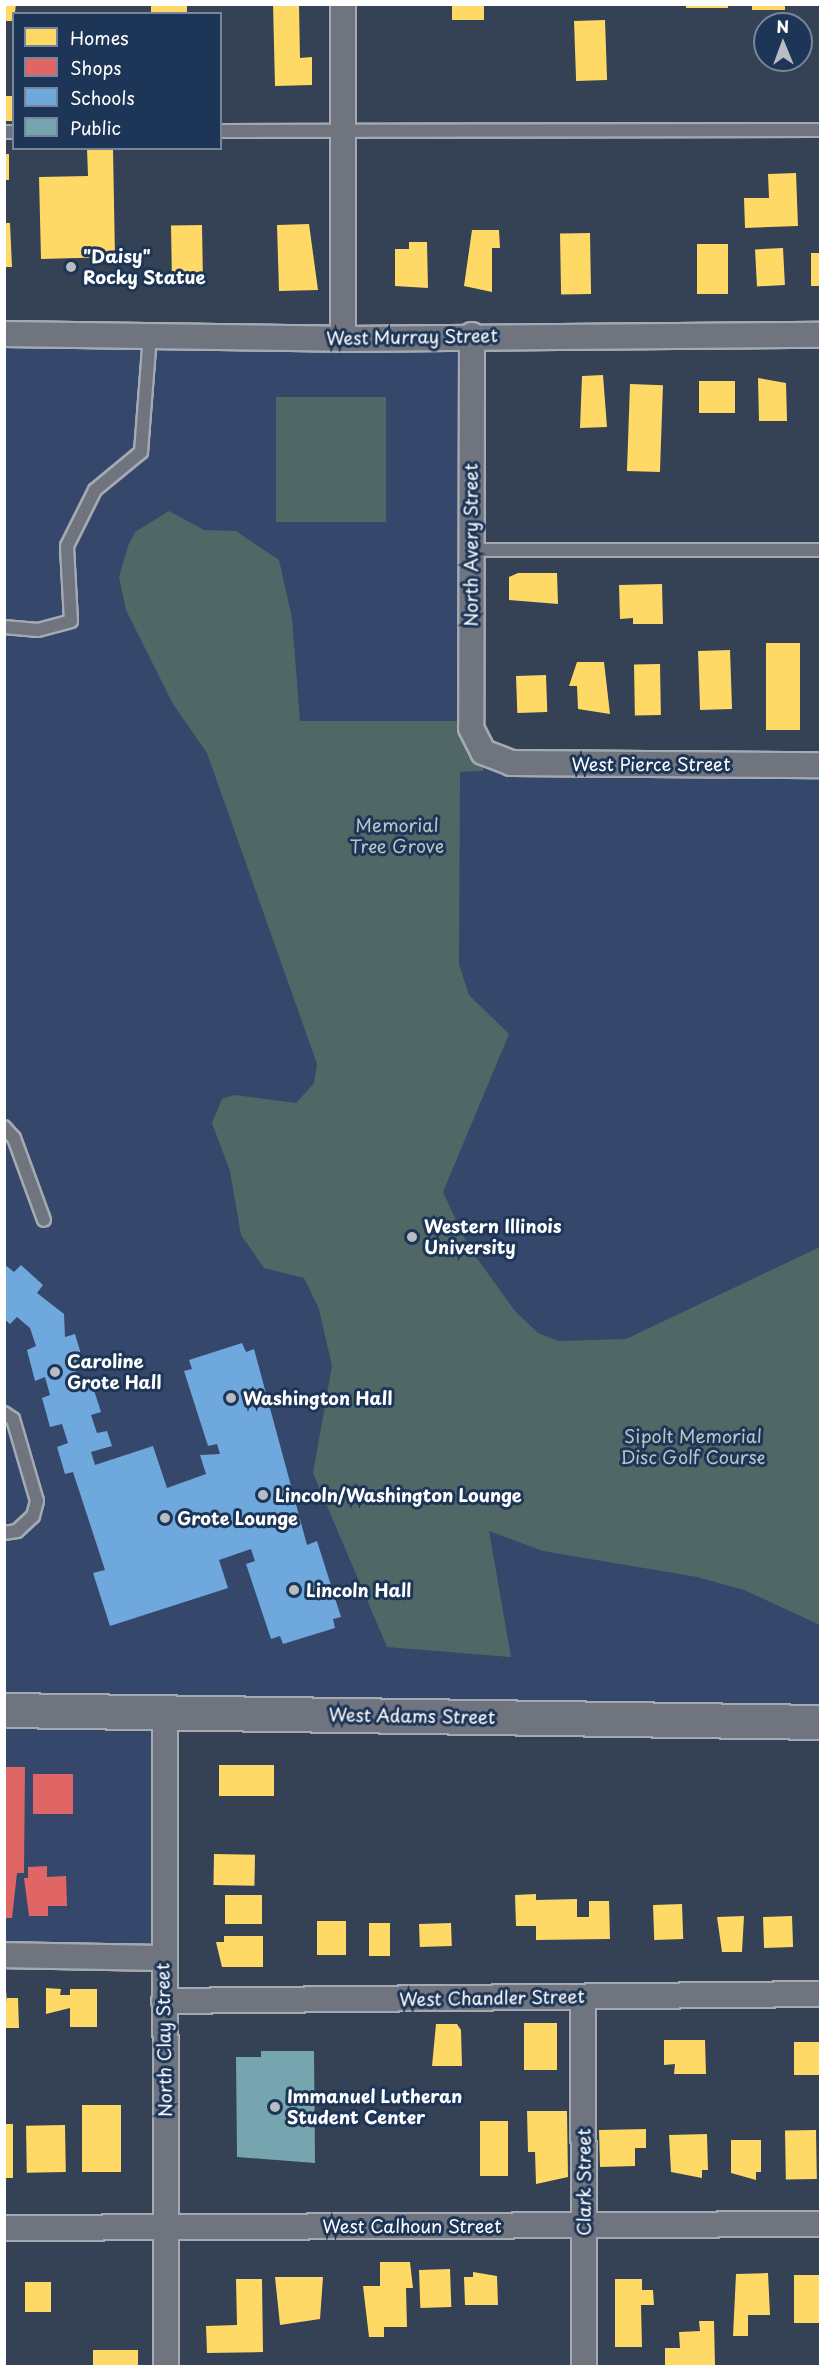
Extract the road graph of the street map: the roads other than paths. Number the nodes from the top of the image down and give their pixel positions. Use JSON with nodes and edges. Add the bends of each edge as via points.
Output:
{"nodes":[{"id":1,"x":343,"y":4,"type":"edge"},
{"id":2,"x":820,"y":130,"type":"edge"},
{"id":3,"x":343,"y":131,"type":"junction"},
{"id":4,"x":222,"y":132,"type":"edge"},
{"id":5,"x":4,"y":334,"type":"edge"},
{"id":6,"x":472,"y":335,"type":"junction"},
{"id":7,"x":820,"y":335,"type":"edge"},
{"id":8,"x":150,"y":336,"type":"junction"},
{"id":9,"x":343,"y":339,"type":"junction"},
{"id":10,"x":471,"y":550,"type":"junction"},
{"id":11,"x":820,"y":550,"type":"edge"},
{"id":12,"x":4,"y":627,"type":"edge"},
{"id":13,"x":483,"y":752,"type":"joint"},
{"id":14,"x":820,"y":765,"type":"edge"},
{"id":15,"x":4,"y":1126,"type":"edge"},
{"id":16,"x":44,"y":1221,"type":"dead end"},
{"id":17,"x":4,"y":1413,"type":"edge"},
{"id":18,"x":4,"y":1533,"type":"edge"},
{"id":19,"x":4,"y":1710,"type":"edge"},
{"id":20,"x":165,"y":1713,"type":"junction"},
{"id":21,"x":820,"y":1722,"type":"edge"},
{"id":22,"x":4,"y":1955,"type":"edge"},
{"id":23,"x":163,"y":1958,"type":"junction"},
{"id":24,"x":820,"y":1995,"type":"edge"},
{"id":25,"x":583,"y":1997,"type":"junction"},
{"id":26,"x":164,"y":2001,"type":"junction"},
{"id":27,"x":820,"y":2224,"type":"edge"},
{"id":28,"x":584,"y":2226,"type":"junction"},
{"id":29,"x":167,"y":2227,"type":"junction"},
{"id":30,"x":4,"y":2228,"type":"edge"},
{"id":31,"x":166,"y":2367,"type":"edge"},
{"id":32,"x":584,"y":2367,"type":"edge"}],
"edges":[{"from":1,"to":3,"type":"street"},
{"from":2,"to":3,"type":"lane"},
{"from":3,"to":4,"type":"lane"},
{"from":3,"to":9,"type":"street"},
{"from":5,"to":8,"type":"street","name":"West Murray Street"},
{"from":6,"to":7,"type":"street","name":"West Murray Street"},
{"from":6,"to":9,"type":"street","name":"West Murray Street"},
{"from":6,"to":10,"type":"street","name":"North Avery Street"},
{"from":8,"to":9,"type":"street","name":"West Murray Street"},
{"from":8,"to":12,"type":"lane","via":[[141,452],[95,490],[67,546],[71,621],[38,630]]},
{"from":10,"to":11,"type":"lane"},
{"from":10,"to":13,"type":"street","name":"North Avery Street","via":[[471,728]]},
{"from":13,"to":14,"type":"street","name":"West Pierce Street","via":[[511,763]]},
{"from":15,"to":16,"type":"lane","via":[[14,1138]]},
{"from":17,"to":18,"type":"lane","via":[[13,1419],[36,1502],[33,1516],[17,1531]]},
{"from":19,"to":20,"type":"street","name":"West Adams Street"},
{"from":20,"to":21,"type":"street","name":"West Adams Street"},
{"from":20,"to":23,"type":"street","name":"North Clay Street"},
{"from":22,"to":23,"type":"street"},
{"from":23,"to":26,"type":"street","name":"North Clay Street"},
{"from":24,"to":25,"type":"street","name":"West Chandler Street"},
{"from":25,"to":26,"type":"street","name":"West Chandler Street"},
{"from":25,"to":28,"type":"street","name":"Clark Street"},
{"from":26,"to":29,"type":"street","name":"North Clay Street"},
{"from":27,"to":28,"type":"street","name":"West Calhoun Street"},
{"from":28,"to":29,"type":"street","name":"West Calhoun Street"},
{"from":28,"to":32,"type":"street","name":"Clark Street"},
{"from":29,"to":30,"type":"street","name":"West Calhoun Street"},
{"from":29,"to":31,"type":"street","name":"North Clay Street"}]}
